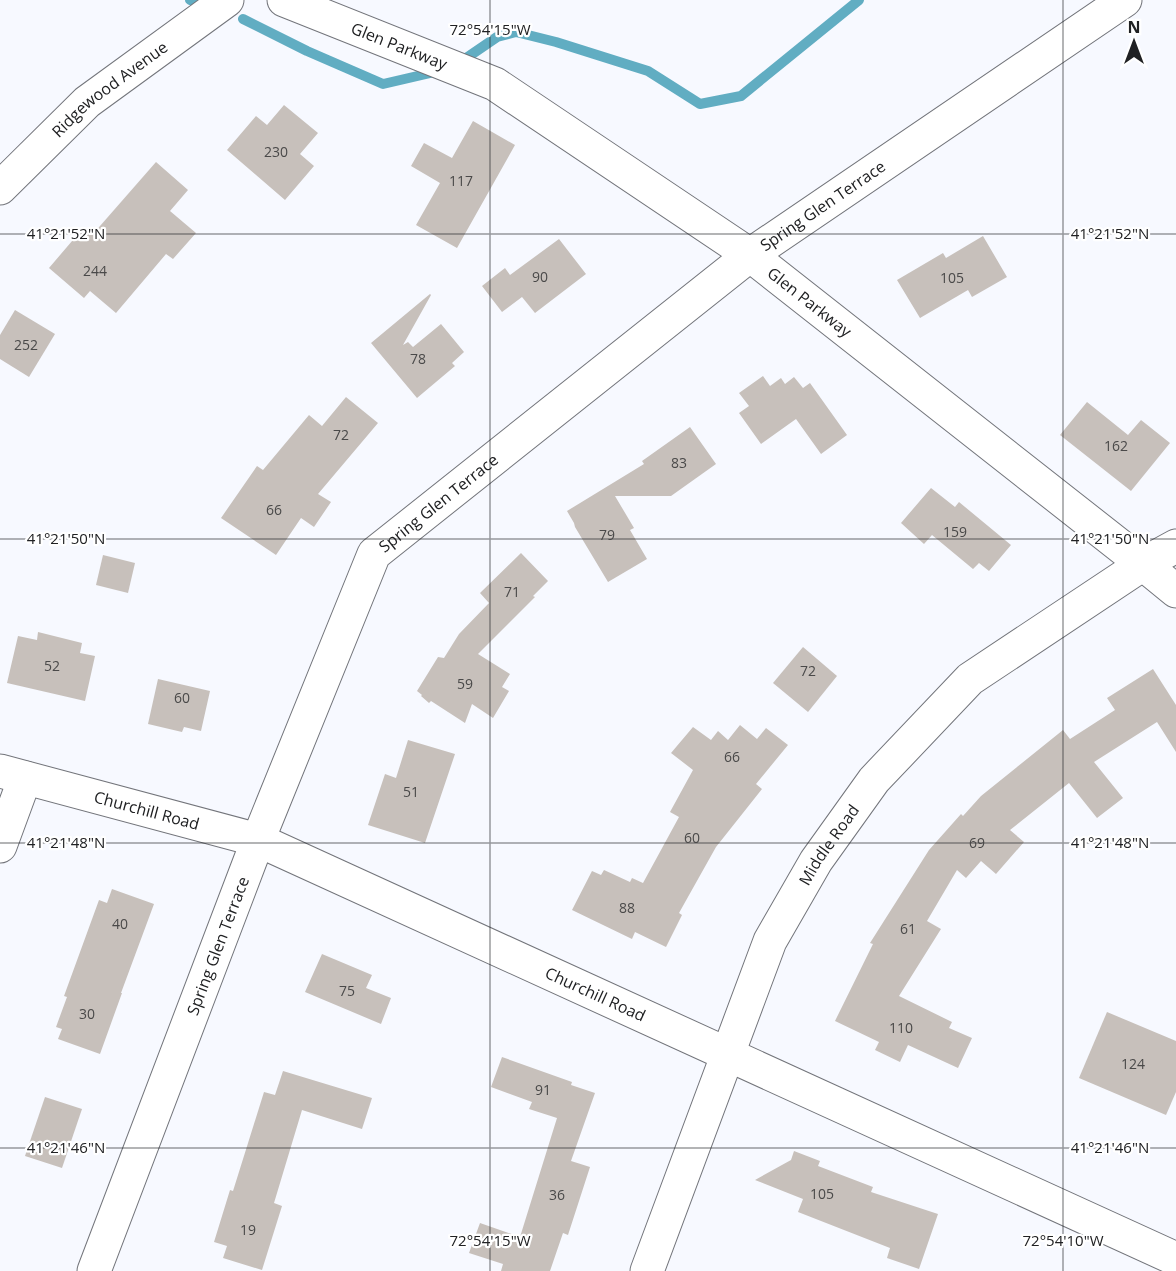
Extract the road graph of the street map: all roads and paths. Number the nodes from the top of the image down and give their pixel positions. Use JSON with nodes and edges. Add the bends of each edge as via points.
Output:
{"nodes":[{"id":1,"x":227,"y":0,"type":"edge"},
{"id":2,"x":284,"y":0,"type":"edge"},
{"id":3,"x":1125,"y":0,"type":"edge"},
{"id":4,"x":0,"y":188,"type":"edge"},
{"id":5,"x":750,"y":255,"type":"junction"},
{"id":6,"x":1176,"y":546,"type":"edge"},
{"id":7,"x":1143,"y":564,"type":"junction"},
{"id":8,"x":1176,"y":591,"type":"edge"},
{"id":9,"x":12,"y":774,"type":"edge"},
{"id":10,"x":258,"y":840,"type":"junction"},
{"id":11,"x":0,"y":846,"type":"edge"},
{"id":12,"x":728,"y":1053,"type":"junction"},
{"id":13,"x":1176,"y":1259,"type":"edge"},
{"id":14,"x":94,"y":1271,"type":"edge"},
{"id":15,"x":647,"y":1271,"type":"edge"}],
"edges":[{"from":1,"to":4,"type":"street","name":"Ridgewood Avenue","via":[[87,102]]},
{"from":2,"to":5,"type":"street","name":"Glen Parkway","via":[[495,84]]},
{"from":3,"to":5,"type":"street","name":"Spring Glen Terrace"},
{"from":5,"to":7,"type":"street","name":"Glen Parkway"},
{"from":5,"to":10,"type":"street","name":"Spring Glen Terrace","via":[[374,554]]},
{"from":6,"to":7,"type":"street","name":"Middle Road"},
{"from":7,"to":8,"type":"street","name":"Glen Parkway"},
{"from":7,"to":12,"type":"street","name":"Middle Road","via":[[970,679],[874,780],[816,861],[770,941]]},
{"from":9,"to":10,"type":"street","name":"Churchill Road"},
{"from":9,"to":11,"type":"street"},
{"from":10,"to":12,"type":"street","name":"Churchill Road"},
{"from":10,"to":14,"type":"street","name":"Spring Glen Terrace"},
{"from":12,"to":13,"type":"street","name":"Churchill Road"},
{"from":12,"to":15,"type":"street","name":"Middle Road"}]}
